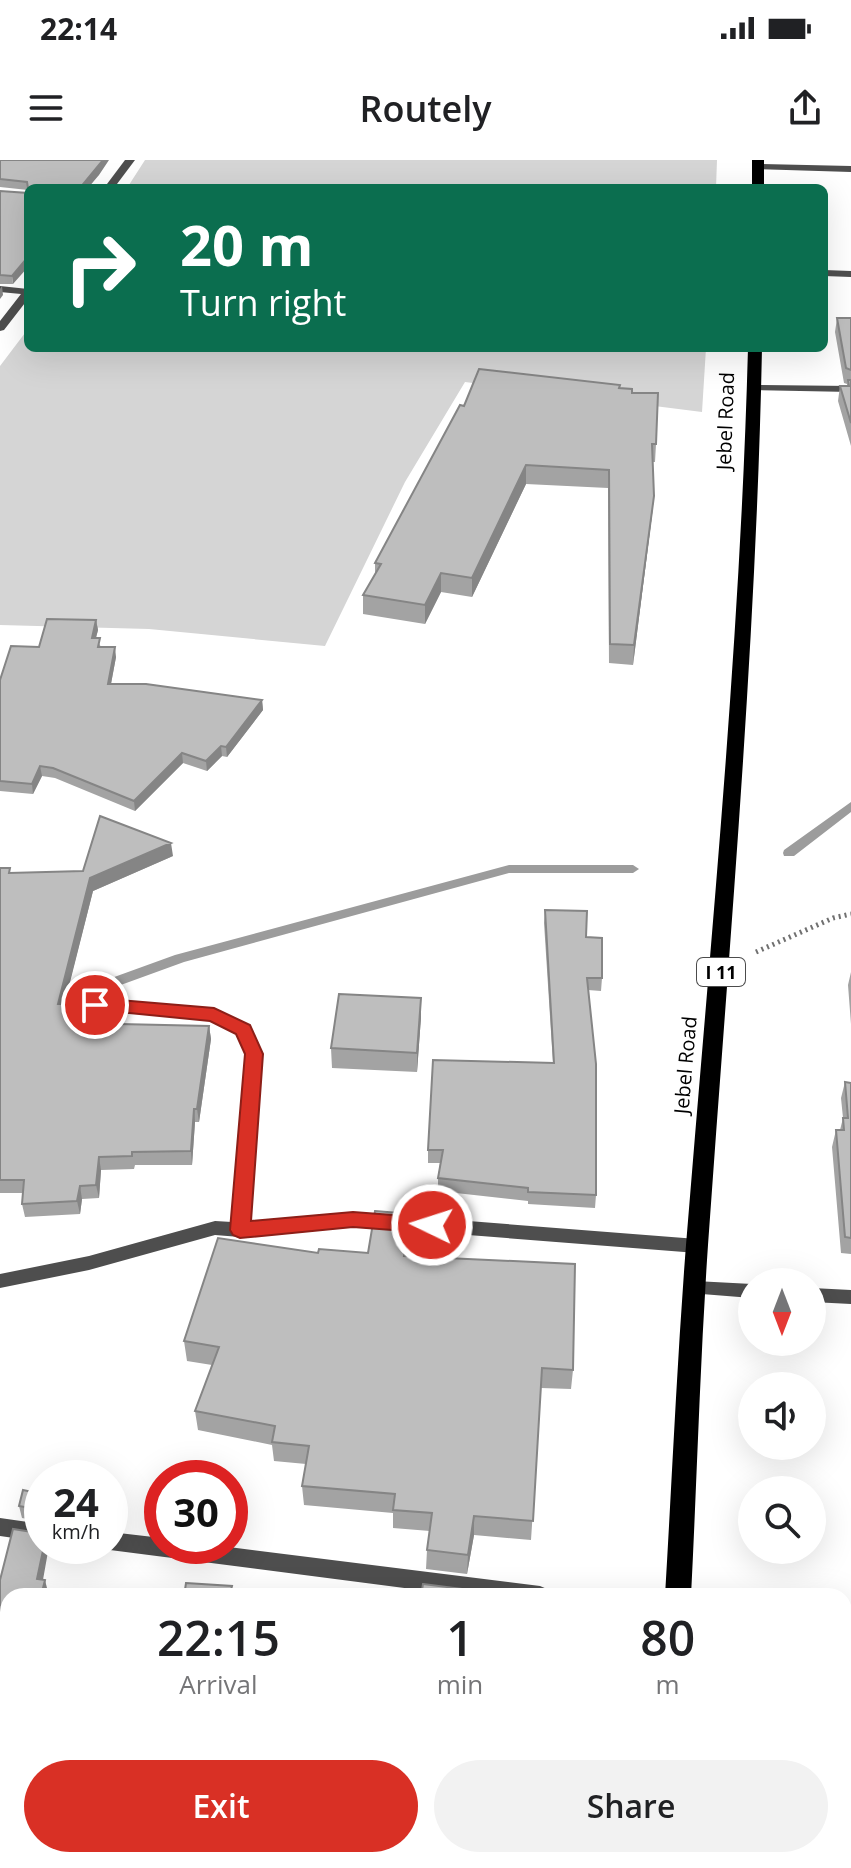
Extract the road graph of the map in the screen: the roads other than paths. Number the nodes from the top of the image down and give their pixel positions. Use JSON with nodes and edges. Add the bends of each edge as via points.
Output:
{"nodes":[{"id":1,"x":130,"y":160,"type":"edge"},
{"id":2,"x":758,"y":163,"type":"edge"},
{"id":3,"x":851,"y":169,"type":"edge"},
{"id":4,"x":112,"y":184,"type":"edge"},
{"id":5,"x":758,"y":184,"type":"edge"},
{"id":6,"x":828,"y":273,"type":"edge"},
{"id":7,"x":851,"y":274,"type":"edge"},
{"id":8,"x":0,"y":289,"type":"edge"},
{"id":9,"x":24,"y":292,"type":"edge"},
{"id":10,"x":24,"y":297,"type":"edge"},
{"id":11,"x":0,"y":328,"type":"edge"},
{"id":12,"x":755,"y":352,"type":"edge"},
{"id":13,"x":754,"y":388,"type":"junction"},
{"id":14,"x":851,"y":389,"type":"edge"},
{"id":15,"x":95,"y":1005,"type":"dead end"},
{"id":16,"x":240,"y":1230,"type":"junction"},
{"id":17,"x":697,"y":1246,"type":"junction"},
{"id":18,"x":0,"y":1281,"type":"edge"},
{"id":19,"x":695,"y":1288,"type":"junction"},
{"id":20,"x":738,"y":1290,"type":"edge"},
{"id":21,"x":826,"y":1296,"type":"edge"},
{"id":22,"x":851,"y":1297,"type":"edge"},
{"id":23,"x":0,"y":1527,"type":"edge"},
{"id":24,"x":24,"y":1530,"type":"edge"},
{"id":25,"x":128,"y":1543,"type":"edge"},
{"id":26,"x":477,"y":1588,"type":"edge"},
{"id":27,"x":678,"y":1588,"type":"edge"}],
"edges":[{"from":1,"to":4,"type":"street"},
{"from":2,"to":3,"type":"street"},
{"from":2,"to":5,"type":"main road"},
{"from":6,"to":7,"type":"street"},
{"from":8,"to":9,"type":"street"},
{"from":10,"to":11,"type":"street"},
{"from":12,"to":13,"type":"main road","name":"Jebel Road","number":"I 11"},
{"from":13,"to":14,"type":"street"},
{"from":13,"to":17,"type":"main road","name":"Jebel Road","number":"I 11","via":[[751,513],[721,967]]},
{"from":15,"to":16,"type":"street","via":[[214,1015],[243,1029],[254,1054]]},
{"from":16,"to":17,"type":"street","via":[[353,1219]]},
{"from":16,"to":18,"type":"street","via":[[215,1228]]},
{"from":17,"to":19,"type":"main road","name":"Jebel Road","number":"I 11"},
{"from":19,"to":20,"type":"street"},
{"from":19,"to":27,"type":"main road","name":"Jebel Road","number":"I 11"},
{"from":21,"to":22,"type":"street"},
{"from":23,"to":24,"type":"street"},
{"from":25,"to":26,"type":"street"}]}
